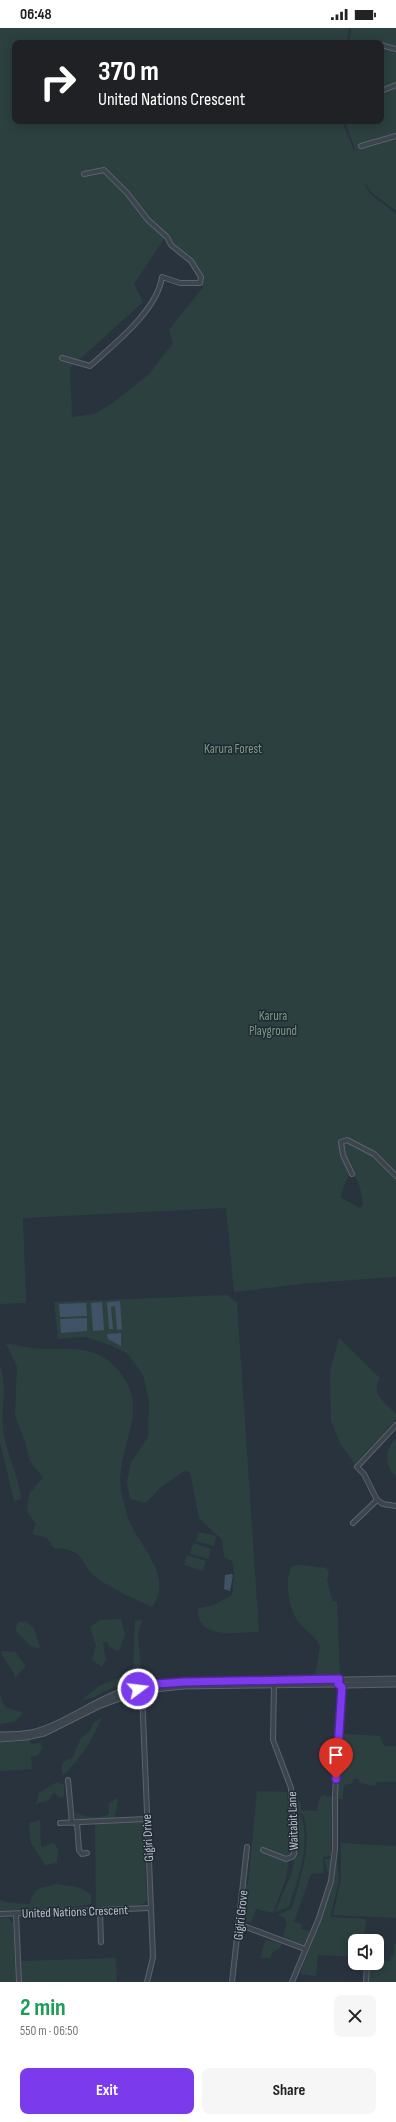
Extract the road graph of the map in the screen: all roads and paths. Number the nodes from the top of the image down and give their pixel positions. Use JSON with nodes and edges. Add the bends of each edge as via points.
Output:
{"nodes":[{"id":1,"x":384,"y":46,"type":"edge"},
{"id":2,"x":396,"y":49,"type":"edge"},
{"id":3,"x":396,"y":84,"type":"edge"},
{"id":4,"x":384,"y":90,"type":"edge"},
{"id":5,"x":396,"y":136,"type":"edge"},
{"id":6,"x":360,"y":146,"type":"dead end"},
{"id":7,"x":84,"y":174,"type":"dead end"},
{"id":8,"x":62,"y":358,"type":"dead end"},
{"id":9,"x":352,"y":1174,"type":"dead end"},
{"id":10,"x":396,"y":1176,"type":"edge"},
{"id":11,"x":396,"y":1425,"type":"edge"},
{"id":12,"x":377,"y":1500,"type":"junction"},
{"id":13,"x":396,"y":1506,"type":"edge"},
{"id":14,"x":354,"y":1523,"type":"dead end"},
{"id":15,"x":396,"y":1679,"type":"edge"},
{"id":16,"x":342,"y":1683,"type":"junction"},
{"id":17,"x":396,"y":1684,"type":"edge"},
{"id":18,"x":274,"y":1685,"type":"junction"},
{"id":19,"x":142,"y":1689,"type":"junction"},
{"id":20,"x":0,"y":1735,"type":"edge"},
{"id":21,"x":0,"y":1739,"type":"edge"},
{"id":22,"x":68,"y":1780,"type":"dead end"},
{"id":23,"x":146,"y":1819,"type":"junction"},
{"id":24,"x":60,"y":1823,"type":"dead end"},
{"id":25,"x":72,"y":1823,"type":"junction"},
{"id":26,"x":77,"y":1823,"type":"junction"},
{"id":27,"x":247,"y":1847,"type":"dead end"},
{"id":28,"x":263,"y":1850,"type":"dead end"},
{"id":29,"x":87,"y":1853,"type":"dead end"},
{"id":30,"x":150,"y":1908,"type":"junction"},
{"id":31,"x":100,"y":1911,"type":"junction"},
{"id":32,"x":0,"y":1914,"type":"edge"},
{"id":33,"x":16,"y":1914,"type":"junction"},
{"id":34,"x":238,"y":1924,"type":"junction"},
{"id":35,"x":101,"y":1942,"type":"dead end"},
{"id":36,"x":305,"y":1949,"type":"junction"},
{"id":37,"x":367,"y":1970,"type":"edge"},
{"id":38,"x":19,"y":1982,"type":"edge"},
{"id":39,"x":147,"y":1982,"type":"edge"},
{"id":40,"x":232,"y":1982,"type":"edge"},
{"id":41,"x":292,"y":1982,"type":"edge"},
{"id":42,"x":366,"y":1982,"type":"edge"}],
"edges":[{"from":1,"to":2,"type":"street"},
{"from":3,"to":4,"type":"street"},
{"from":5,"to":6,"type":"street"},
{"from":7,"to":8,"type":"street","via":[[104,170],[127,193],[148,220],[167,237],[171,245],[191,261],[201,277],[200,283],[180,283],[162,277],[151,304],[127,332],[90,366]]},
{"from":9,"to":10,"type":"street","via":[[343,1155],[343,1140],[374,1154]]},
{"from":11,"to":12,"type":"street","via":[[357,1467],[364,1474]]},
{"from":12,"to":13,"type":"street","via":[[383,1504]]},
{"from":12,"to":14,"type":"street"},
{"from":15,"to":16,"type":"street"},
{"from":16,"to":17,"type":"street"},
{"from":16,"to":18,"type":"street"},
{"from":16,"to":19,"type":"street","via":[[184,1682]]},
{"from":16,"to":36,"type":"street","via":[[333,1866],[325,1900]]},
{"from":18,"to":19,"type":"street"},
{"from":18,"to":28,"type":"street","name":"Waitabit Lane","via":[[273,1740],[291,1788],[294,1854],[286,1859]]},
{"from":19,"to":20,"type":"street","via":[[107,1697],[43,1729],[30,1733]]},
{"from":19,"to":21,"type":"street","via":[[98,1706],[39,1734]]},
{"from":19,"to":23,"type":"street","name":"Gigiri Drive"},
{"from":22,"to":25,"type":"street"},
{"from":23,"to":26,"type":"street"},
{"from":23,"to":30,"type":"street","name":"Gigiri Drive"},
{"from":24,"to":25,"type":"street"},
{"from":25,"to":26,"type":"street"},
{"from":26,"to":29,"type":"street","via":[[80,1852]]},
{"from":27,"to":34,"type":"street","name":"Gigiri Grove"},
{"from":30,"to":31,"type":"street","name":"United Nations Crescent"},
{"from":30,"to":39,"type":"street","name":"Gigiri Drive","via":[[152,1957]]},
{"from":31,"to":33,"type":"street","name":"United Nations Crescent"},
{"from":31,"to":35,"type":"street"},
{"from":32,"to":33,"type":"street","name":"United Nations Crescent"},
{"from":33,"to":38,"type":"street"},
{"from":34,"to":36,"type":"street"},
{"from":34,"to":40,"type":"street","name":"Gigiri Grove"},
{"from":36,"to":41,"type":"street"},
{"from":37,"to":42,"type":"street"}]}
